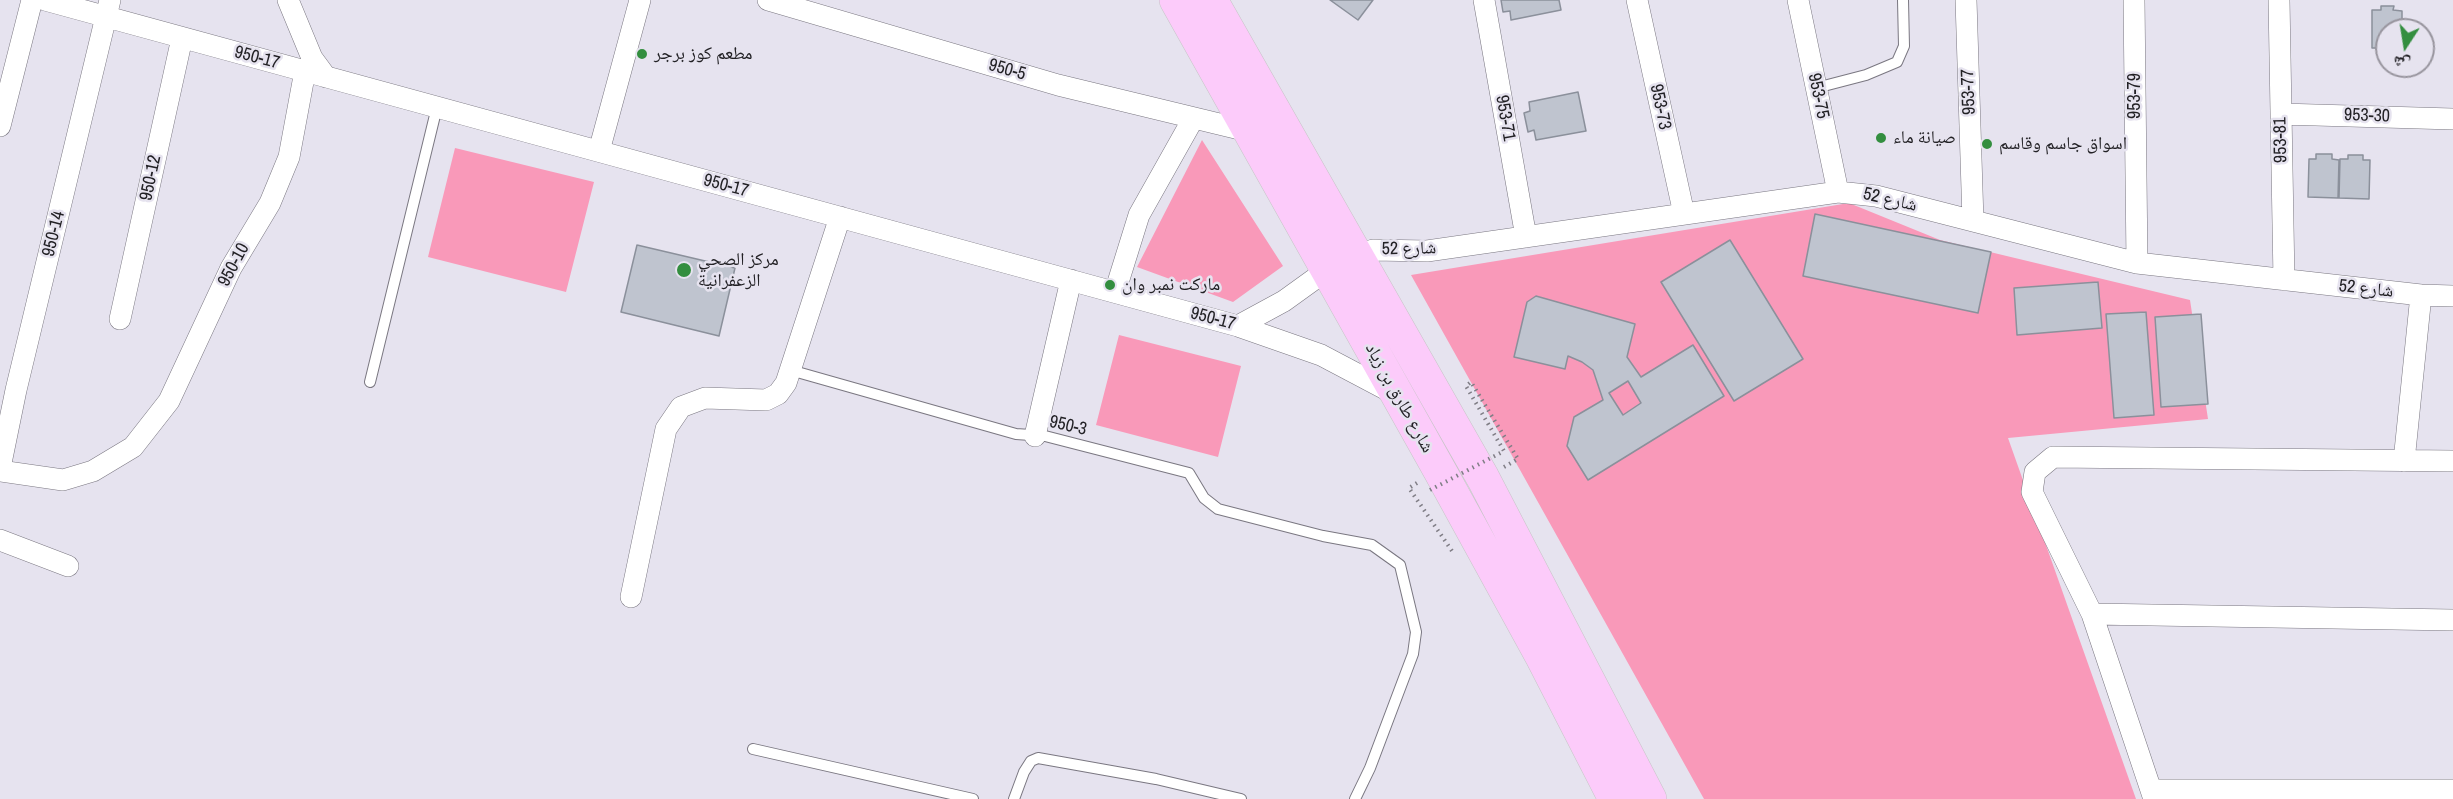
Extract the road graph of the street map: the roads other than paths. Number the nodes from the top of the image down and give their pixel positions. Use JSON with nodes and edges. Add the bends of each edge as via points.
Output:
{"nodes":[{"id":1,"x":32,"y":0,"type":"edge"},
{"id":2,"x":45,"y":0,"type":"edge"},
{"id":3,"x":288,"y":0,"type":"edge"},
{"id":4,"x":640,"y":0,"type":"edge"},
{"id":5,"x":768,"y":0,"type":"edge"},
{"id":6,"x":1176,"y":0,"type":"edge"},
{"id":7,"x":1211,"y":0,"type":"edge"},
{"id":8,"x":1484,"y":0,"type":"edge"},
{"id":9,"x":1636,"y":0,"type":"edge"},
{"id":10,"x":1798,"y":0,"type":"edge"},
{"id":11,"x":1903,"y":0,"type":"edge"},
{"id":12,"x":1966,"y":0,"type":"edge"},
{"id":13,"x":2134,"y":0,"type":"edge"},
{"id":14,"x":2279,"y":0,"type":"edge"},
{"id":15,"x":108,"y":8,"type":"edge"},
{"id":16,"x":182,"y":38,"type":"junction"},
{"id":17,"x":305,"y":71,"type":"junction"},
{"id":18,"x":326,"y":77,"type":"junction"},
{"id":19,"x":1816,"y":88,"type":"junction"},
{"id":20,"x":437,"y":107,"type":"junction"},
{"id":21,"x":2281,"y":114,"type":"junction"},
{"id":22,"x":1193,"y":119,"type":"junction"},
{"id":23,"x":2453,"y":119,"type":"edge"},
{"id":24,"x":0,"y":126,"type":"edge"},
{"id":25,"x":1248,"y":131,"type":"junction"},
{"id":26,"x":599,"y":152,"type":"junction"},
{"id":27,"x":1838,"y":192,"type":"junction"},
{"id":28,"x":1684,"y":214,"type":"junction"},
{"id":29,"x":840,"y":217,"type":"junction"},
{"id":30,"x":1973,"y":220,"type":"junction"},
{"id":31,"x":1526,"y":237,"type":"junction"},
{"id":32,"x":1358,"y":255,"type":"junction"},
{"id":33,"x":2137,"y":263,"type":"junction"},
{"id":34,"x":1327,"y":270,"type":"junction"},
{"id":35,"x":1071,"y":280,"type":"junction"},
{"id":36,"x":2284,"y":280,"type":"junction"},
{"id":37,"x":1115,"y":292,"type":"junction"},
{"id":38,"x":2421,"y":296,"type":"junction"},
{"id":39,"x":2453,"y":296,"type":"edge"},
{"id":40,"x":120,"y":319,"type":"dead end"},
{"id":41,"x":1238,"y":326,"type":"junction"},
{"id":42,"x":790,"y":370,"type":"junction"},
{"id":43,"x":370,"y":382,"type":"dead end"},
{"id":44,"x":1399,"y":397,"type":"junction"},
{"id":45,"x":1035,"y":436,"type":"junction"},
{"id":46,"x":2404,"y":461,"type":"junction"},
{"id":47,"x":2453,"y":461,"type":"edge"},
{"id":48,"x":0,"y":470,"type":"edge"},
{"id":49,"x":0,"y":540,"type":"edge"},
{"id":50,"x":68,"y":566,"type":"dead end"},
{"id":51,"x":631,"y":597,"type":"dead end"},
{"id":52,"x":2092,"y":614,"type":"junction"},
{"id":53,"x":2453,"y":620,"type":"edge"},
{"id":54,"x":753,"y":749,"type":"dead end"},
{"id":55,"x":2453,"y":790,"type":"edge"},
{"id":56,"x":2153,"y":795,"type":"edge"},
{"id":57,"x":973,"y":799,"type":"edge"},
{"id":58,"x":1014,"y":799,"type":"edge"},
{"id":59,"x":1241,"y":799,"type":"edge"},
{"id":60,"x":1355,"y":799,"type":"edge"},
{"id":61,"x":1616,"y":799,"type":"edge"},
{"id":62,"x":1650,"y":799,"type":"edge"}],
"edges":[{"from":1,"to":24,"type":"street"},
{"from":2,"to":15,"type":"street","name":"950-17"},
{"from":3,"to":18,"type":"street","via":[[312,58]]},
{"from":4,"to":26,"type":"street"},
{"from":5,"to":22,"type":"street","name":"950-5","via":[[991,66]]},
{"from":6,"to":25,"type":"main road","name":"شارع طارق بن زياد"},
{"from":7,"to":32,"type":"main road","name":"شارع طارق بن زياد"},
{"from":8,"to":31,"type":"street","name":"953-71"},
{"from":9,"to":28,"type":"street","name":"953-73"},
{"from":10,"to":19,"type":"street","name":"953-75"},
{"from":11,"to":19,"type":"lane","via":[[1904,46],[1897,62]]},
{"from":12,"to":30,"type":"street","name":"953-77"},
{"from":13,"to":33,"type":"street","name":"953-79"},
{"from":14,"to":21,"type":"street","name":"953-81"},
{"from":15,"to":16,"type":"street","name":"950-17"},
{"from":15,"to":48,"type":"street","name":"950-14"},
{"from":16,"to":17,"type":"street","name":"950-17"},
{"from":16,"to":40,"type":"street","name":"950-12"},
{"from":17,"to":18,"type":"street","name":"950-17"},
{"from":17,"to":48,"type":"street","name":"950-10","via":[[289,157],[270,203],[231,268],[169,401],[133,447],[93,471],[63,480]]},
{"from":18,"to":20,"type":"street","name":"950-17"},
{"from":19,"to":27,"type":"street","name":"953-75"},
{"from":20,"to":26,"type":"street","name":"950-17"},
{"from":20,"to":43,"type":"lane"},
{"from":21,"to":23,"type":"street","name":"953-30"},
{"from":21,"to":36,"type":"street","name":"953-81"},
{"from":22,"to":25,"type":"street","name":"950-5"},
{"from":22,"to":37,"type":"street","via":[[1138,215]]},
{"from":25,"to":34,"type":"main road","name":"شارع طارق بن زياد"},
{"from":26,"to":29,"type":"street","name":"950-17"},
{"from":27,"to":28,"type":"street","name":"شارع 52"},
{"from":27,"to":30,"type":"street","name":"شارع 52","via":[[1876,196]]},
{"from":28,"to":31,"type":"street","name":"شارع 52"},
{"from":29,"to":35,"type":"street","name":"950-17"},
{"from":29,"to":42,"type":"street"},
{"from":30,"to":33,"type":"street","name":"شارع 52"},
{"from":31,"to":32,"type":"street","name":"شارع 52","via":[[1427,251],[1386,248]]},
{"from":32,"to":34,"type":"street","name":"شارع 52"},
{"from":32,"to":62,"type":"main road","name":"شارع طارق بن زياد","via":[[1483,478]]},
{"from":33,"to":36,"type":"street","name":"شارع 52"},
{"from":34,"to":41,"type":"street","name":"شارع 52","via":[[1284,301]]},
{"from":34,"to":44,"type":"main road","name":"شارع طارق بن زياد"},
{"from":35,"to":37,"type":"street","name":"950-17"},
{"from":35,"to":45,"type":"street"},
{"from":36,"to":38,"type":"street","name":"شارع 52"},
{"from":37,"to":41,"type":"street","name":"950-17"},
{"from":38,"to":39,"type":"street","name":"شارع 52"},
{"from":38,"to":46,"type":"street"},
{"from":41,"to":44,"type":"street","name":"950-17","via":[[1321,355]]},
{"from":42,"to":45,"type":"lane","name":"950-3","via":[[1016,434]]},
{"from":42,"to":51,"type":"street","via":[[778,394],[766,400],[705,398],[681,408],[666,429]]},
{"from":44,"to":61,"type":"main road","name":"شارع طارق بن زياد"},
{"from":45,"to":60,"type":"lane","name":"950-3","via":[[1189,473],[1204,498],[1218,509],[1372,545],[1401,565],[1416,632],[1413,654]]},
{"from":46,"to":47,"type":"street"},
{"from":46,"to":52,"type":"street","via":[[2053,458],[2035,472],[2032,492]]},
{"from":49,"to":50,"type":"street"},
{"from":52,"to":53,"type":"street"},
{"from":52,"to":56,"type":"street"},
{"from":54,"to":57,"type":"lane"},
{"from":55,"to":56,"type":"street"},
{"from":58,"to":59,"type":"lane","via":[[1024,772],[1038,758]]}]}
